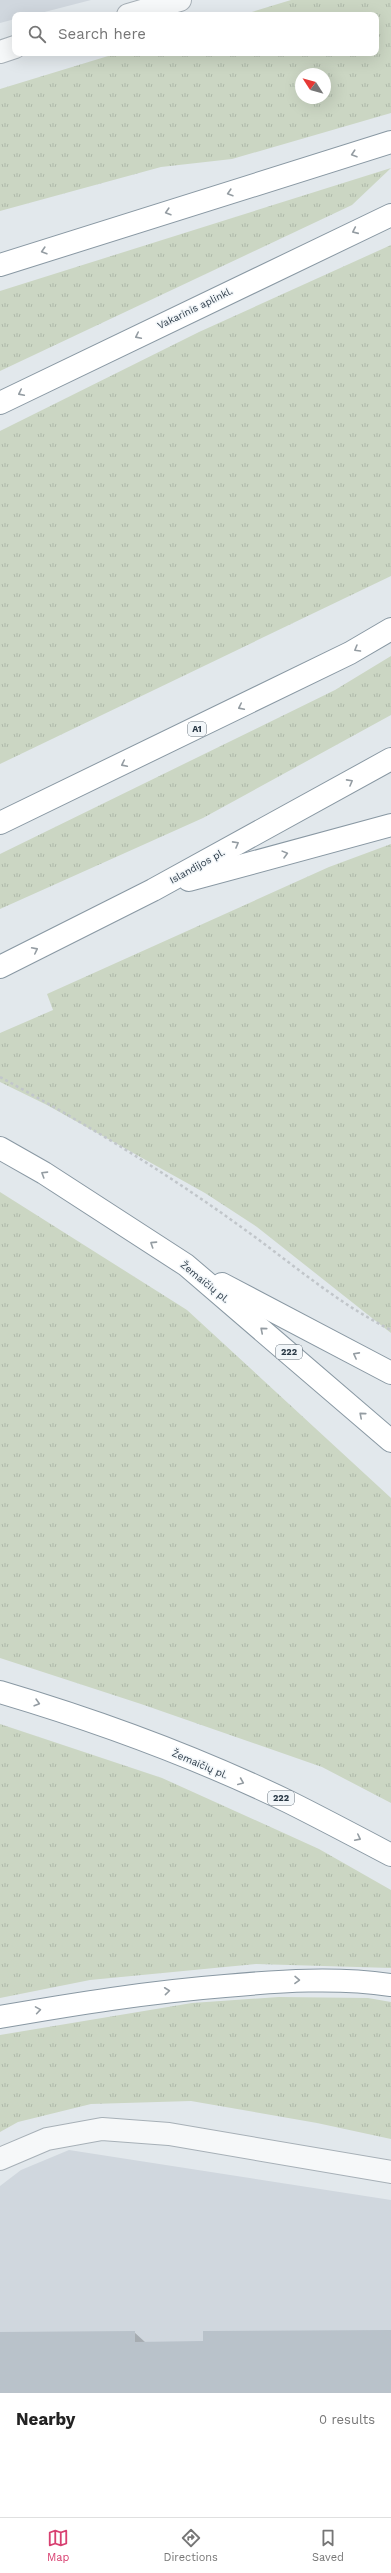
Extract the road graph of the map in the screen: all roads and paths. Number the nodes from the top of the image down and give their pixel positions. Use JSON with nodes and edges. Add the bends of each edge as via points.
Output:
{"nodes":[{"id":1,"x":180,"y":0,"type":"edge"},
{"id":2,"x":138,"y":12,"type":"edge"},
{"id":3,"x":12,"y":49,"type":"edge"},
{"id":4,"x":0,"y":52,"type":"edge"},
{"id":5,"x":391,"y":142,"type":"edge"},
{"id":6,"x":391,"y":215,"type":"edge"},
{"id":7,"x":0,"y":265,"type":"edge"},
{"id":8,"x":0,"y":403,"type":"edge"},
{"id":9,"x":391,"y":629,"type":"edge"},
{"id":10,"x":391,"y":759,"type":"edge"},
{"id":11,"x":0,"y":823,"type":"edge"},
{"id":12,"x":391,"y":825,"type":"edge"},
{"id":13,"x":153,"y":890,"type":"junction"},
{"id":14,"x":0,"y":967,"type":"edge"},
{"id":15,"x":0,"y":1077,"type":"edge"},
{"id":16,"x":0,"y":1148,"type":"edge"},
{"id":17,"x":186,"y":1266,"type":"junction"},
{"id":18,"x":391,"y":1330,"type":"edge"},
{"id":19,"x":391,"y":1373,"type":"edge"},
{"id":20,"x":391,"y":1440,"type":"edge"},
{"id":21,"x":0,"y":1692,"type":"edge"},
{"id":22,"x":391,"y":1855,"type":"edge"},
{"id":23,"x":391,"y":1985,"type":"edge"},
{"id":24,"x":0,"y":2017,"type":"edge"},
{"id":25,"x":0,"y":2159,"type":"edge"},
{"id":26,"x":391,"y":2172,"type":"edge"}],
"edges":[{"from":1,"to":2,"type":"street"},
{"from":3,"to":4,"type":"street"},
{"from":5,"to":7,"type":"highway","one_way":true},
{"from":6,"to":8,"type":"highway","name":"Vakarinis aplinkl.","one_way":true},
{"from":9,"to":11,"type":"highway","number":"A1","one_way":true,"via":[[350,653]]},
{"from":13,"to":10,"type":"highway","name":"Islandijos pl.","one_way":true},
{"from":13,"to":12,"type":"highway","one_way":true},
{"from":14,"to":13,"type":"highway","name":"Islandijos pl.","one_way":true},
{"from":15,"to":18,"type":"path","via":[[70,1115],[236,1223],[359,1314]]},
{"from":17,"to":16,"type":"highway","name":"Žemaičių pl.","number":"222","one_way":true,"via":[[44,1173]]},
{"from":19,"to":17,"type":"highway","one_way":true},
{"from":20,"to":17,"type":"highway","name":"Žemaičių pl.","number":"222","one_way":true},
{"from":21,"to":22,"type":"highway","name":"Žemaičių pl.","number":"222","one_way":true,"via":[[65,1712],[167,1750],[288,1802]]},
{"from":24,"to":23,"type":"highway","one_way":true,"via":[[162,1991],[286,1980]]},
{"from":25,"to":26,"type":"street","via":[[47,2139],[102,2129],[169,2134]]}]}
